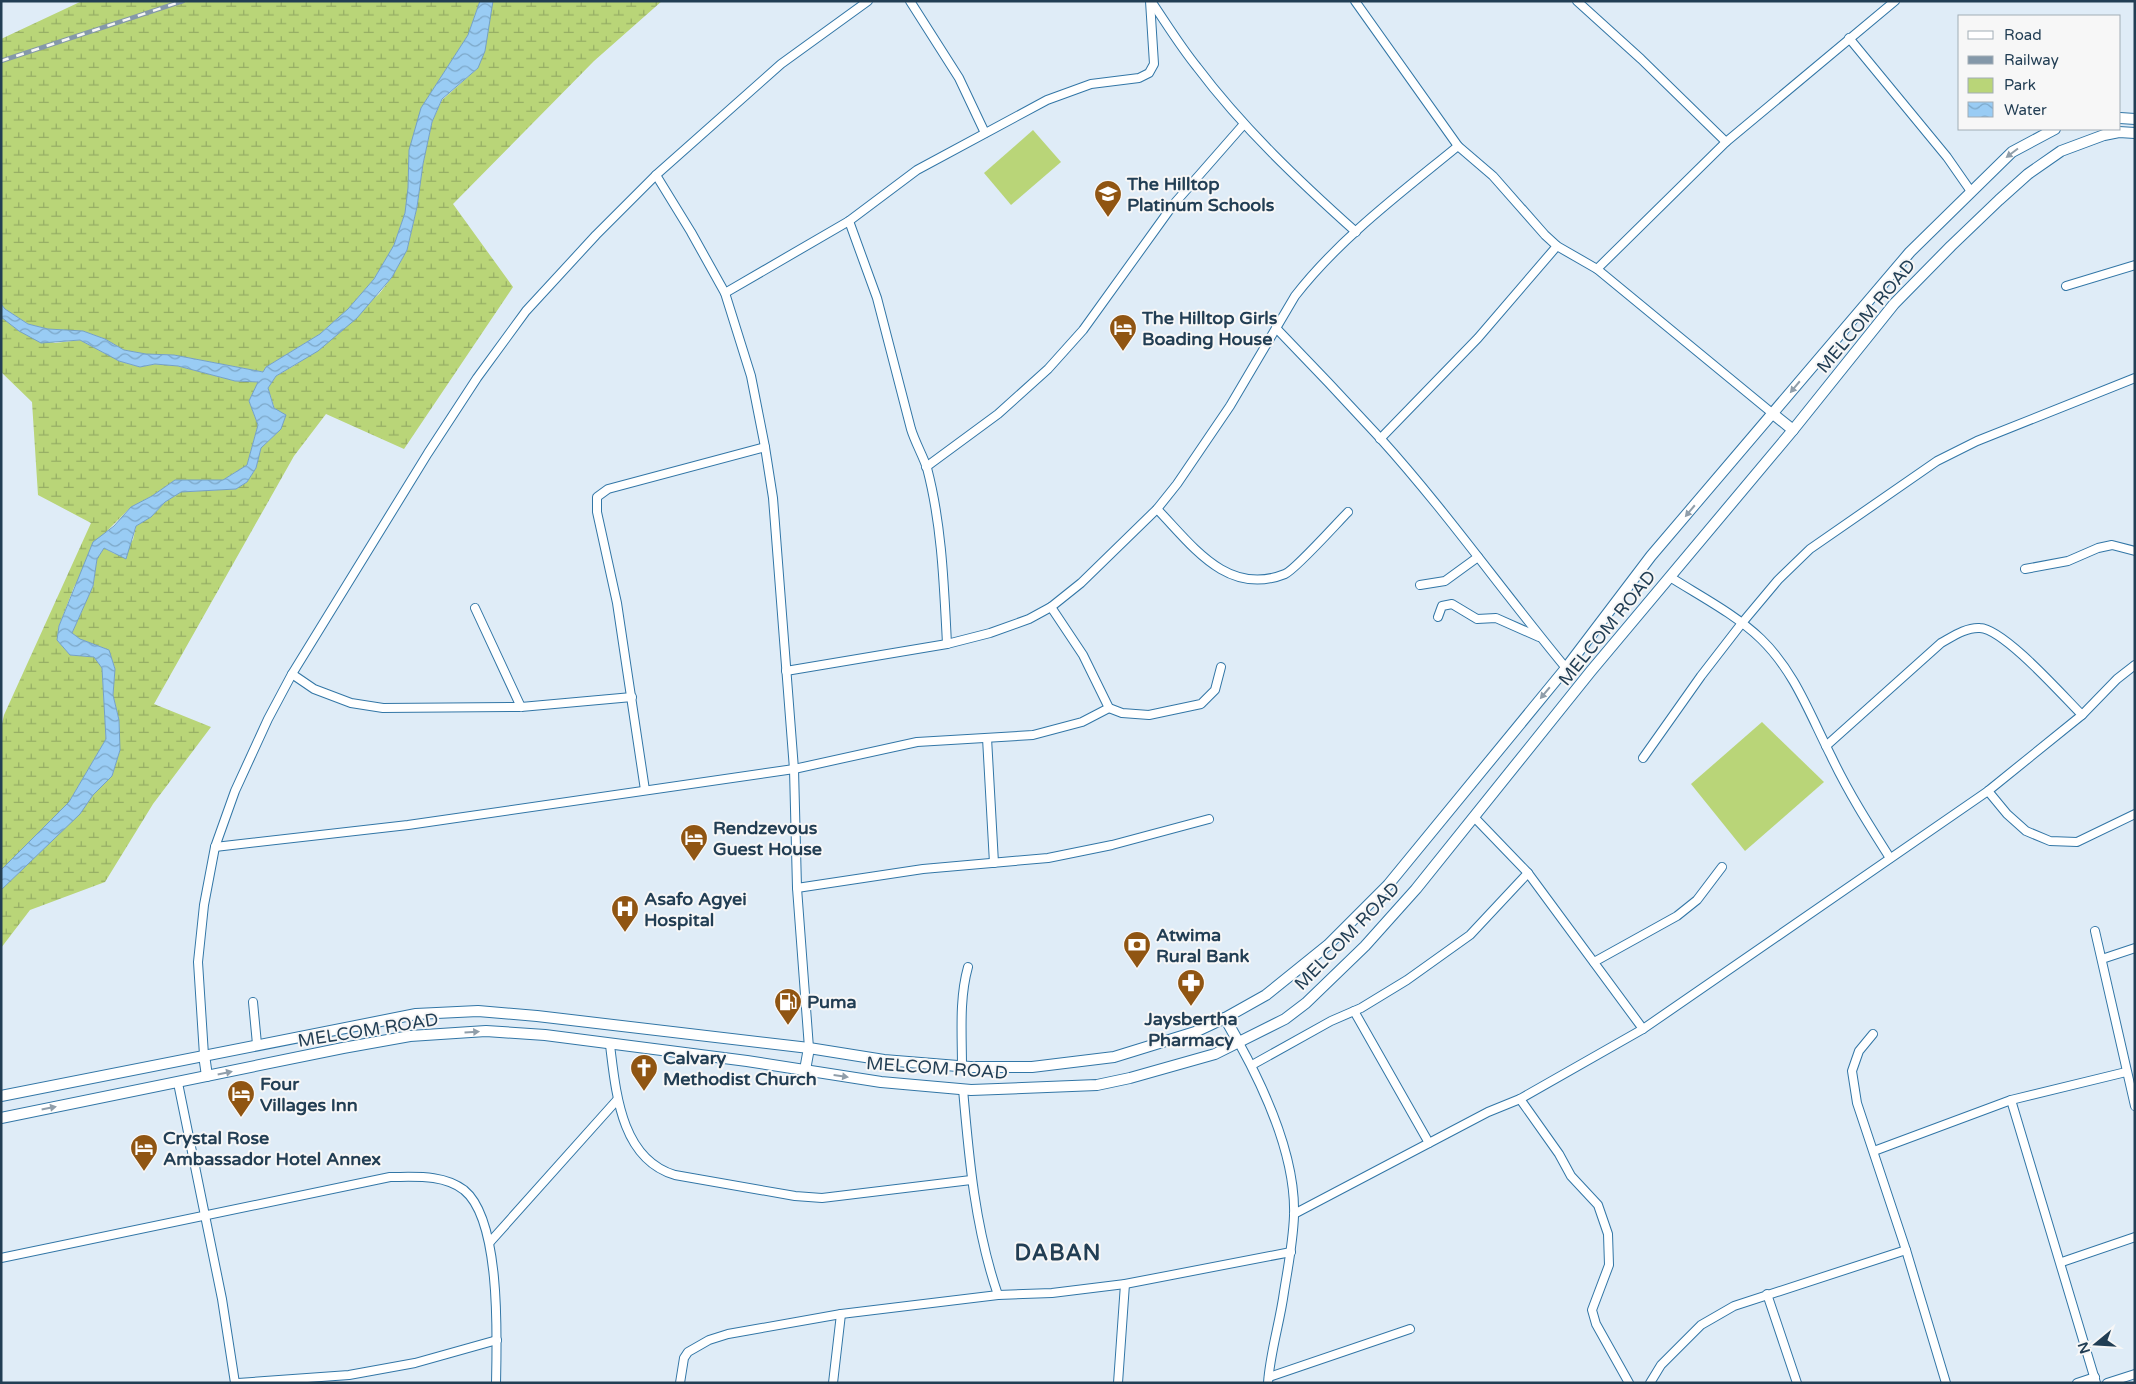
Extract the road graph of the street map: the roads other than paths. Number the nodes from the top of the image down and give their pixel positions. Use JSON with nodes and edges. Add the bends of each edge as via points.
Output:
{"nodes":[{"id":1,"x":868,"y":1,"type":"edge"},
{"id":2,"x":910,"y":1,"type":"edge"},
{"id":3,"x":1151,"y":1,"type":"edge"},
{"id":4,"x":1355,"y":1,"type":"edge"},
{"id":5,"x":1577,"y":1,"type":"edge"},
{"id":6,"x":1894,"y":1,"type":"edge"},
{"id":7,"x":1849,"y":38,"type":"junction"},
{"id":8,"x":2121,"y":118,"type":"edge"},
{"id":9,"x":2135,"y":119,"type":"edge"},
{"id":10,"x":1244,"y":124,"type":"junction"},
{"id":11,"x":2053,"y":130,"type":"edge"},
{"id":12,"x":985,"y":133,"type":"junction"},
{"id":13,"x":2135,"y":133,"type":"edge"},
{"id":14,"x":1726,"y":142,"type":"junction"},
{"id":15,"x":1458,"y":146,"type":"junction"},
{"id":16,"x":656,"y":175,"type":"junction"},
{"id":17,"x":1970,"y":190,"type":"junction"},
{"id":18,"x":849,"y":221,"type":"junction"},
{"id":19,"x":1356,"y":232,"type":"junction"},
{"id":20,"x":1557,"y":246,"type":"junction"},
{"id":21,"x":2135,"y":265,"type":"edge"},
{"id":22,"x":1597,"y":269,"type":"junction"},
{"id":23,"x":2066,"y":286,"type":"dead end"},
{"id":24,"x":724,"y":293,"type":"junction"},
{"id":25,"x":1276,"y":328,"type":"junction"},
{"id":26,"x":2135,"y":378,"type":"edge"},
{"id":27,"x":1772,"y":413,"type":"junction"},
{"id":28,"x":1793,"y":430,"type":"junction"},
{"id":29,"x":1380,"y":439,"type":"junction"},
{"id":30,"x":765,"y":446,"type":"junction"},
{"id":31,"x":926,"y":466,"type":"junction"},
{"id":32,"x":1157,"y":509,"type":"junction"},
{"id":33,"x":1348,"y":512,"type":"dead end"},
{"id":34,"x":2135,"y":551,"type":"edge"},
{"id":35,"x":1478,"y":557,"type":"junction"},
{"id":36,"x":2026,"y":570,"type":"dead end"},
{"id":37,"x":1670,"y":577,"type":"junction"},
{"id":38,"x":1420,"y":585,"type":"dead end"},
{"id":39,"x":1052,"y":607,"type":"junction"},
{"id":40,"x":475,"y":608,"type":"dead end"},
{"id":41,"x":1438,"y":617,"type":"dead end"},
{"id":42,"x":1742,"y":623,"type":"junction"},
{"id":43,"x":1541,"y":638,"type":"junction"},
{"id":44,"x":947,"y":644,"type":"junction"},
{"id":45,"x":2135,"y":665,"type":"edge"},
{"id":46,"x":1221,"y":667,"type":"dead end"},
{"id":47,"x":1566,"y":668,"type":"junction"},
{"id":48,"x":786,"y":671,"type":"junction"},
{"id":49,"x":292,"y":674,"type":"junction"},
{"id":50,"x":632,"y":697,"type":"junction"},
{"id":51,"x":521,"y":707,"type":"junction"},
{"id":52,"x":1109,"y":708,"type":"junction"},
{"id":53,"x":2082,"y":715,"type":"junction"},
{"id":54,"x":987,"y":738,"type":"junction"},
{"id":55,"x":1826,"y":746,"type":"junction"},
{"id":56,"x":1643,"y":758,"type":"dead end"},
{"id":57,"x":794,"y":769,"type":"junction"},
{"id":58,"x":645,"y":790,"type":"junction"},
{"id":59,"x":1988,"y":791,"type":"junction"},
{"id":60,"x":2135,"y":814,"type":"edge"},
{"id":61,"x":1474,"y":817,"type":"junction"},
{"id":62,"x":1209,"y":819,"type":"dead end"},
{"id":63,"x":215,"y":847,"type":"junction"},
{"id":64,"x":1890,"y":858,"type":"junction"},
{"id":65,"x":994,"y":863,"type":"junction"},
{"id":66,"x":1722,"y":867,"type":"dead end"},
{"id":67,"x":1528,"y":873,"type":"junction"},
{"id":68,"x":797,"y":888,"type":"junction"},
{"id":69,"x":2095,"y":931,"type":"dead end"},
{"id":70,"x":2135,"y":948,"type":"edge"},
{"id":71,"x":2102,"y":959,"type":"junction"},
{"id":72,"x":1594,"y":962,"type":"junction"},
{"id":73,"x":968,"y":967,"type":"dead end"},
{"id":74,"x":253,"y":1002,"type":"dead end"},
{"id":75,"x":1354,"y":1011,"type":"junction"},
{"id":76,"x":1225,"y":1018,"type":"junction"},
{"id":77,"x":1643,"y":1029,"type":"junction"},
{"id":78,"x":1873,"y":1034,"type":"dead end"},
{"id":79,"x":1239,"y":1043,"type":"junction"},
{"id":80,"x":257,"y":1044,"type":"junction"},
{"id":81,"x":610,"y":1045,"type":"junction"},
{"id":82,"x":809,"y":1048,"type":"junction"},
{"id":83,"x":204,"y":1055,"type":"junction"},
{"id":84,"x":1252,"y":1065,"type":"junction"},
{"id":85,"x":962,"y":1067,"type":"junction"},
{"id":86,"x":805,"y":1070,"type":"junction"},
{"id":87,"x":2126,"y":1072,"type":"junction"},
{"id":88,"x":207,"y":1076,"type":"junction"},
{"id":89,"x":178,"y":1083,"type":"junction"},
{"id":90,"x":963,"y":1089,"type":"junction"},
{"id":91,"x":1,"y":1096,"type":"edge"},
{"id":92,"x":1520,"y":1099,"type":"junction"},
{"id":93,"x":617,"y":1100,"type":"junction"},
{"id":94,"x":2011,"y":1100,"type":"junction"},
{"id":95,"x":2135,"y":1106,"type":"edge"},
{"id":96,"x":1,"y":1118,"type":"edge"},
{"id":97,"x":1429,"y":1143,"type":"junction"},
{"id":98,"x":1874,"y":1151,"type":"junction"},
{"id":99,"x":971,"y":1180,"type":"junction"},
{"id":100,"x":205,"y":1214,"type":"junction"},
{"id":101,"x":1294,"y":1214,"type":"junction"},
{"id":102,"x":2135,"y":1237,"type":"edge"},
{"id":103,"x":490,"y":1242,"type":"junction"},
{"id":104,"x":1906,"y":1250,"type":"junction"},
{"id":105,"x":1291,"y":1252,"type":"junction"},
{"id":106,"x":1,"y":1258,"type":"edge"},
{"id":107,"x":2062,"y":1262,"type":"junction"},
{"id":108,"x":1125,"y":1284,"type":"junction"},
{"id":109,"x":1767,"y":1294,"type":"junction"},
{"id":110,"x":998,"y":1295,"type":"junction"},
{"id":111,"x":842,"y":1314,"type":"junction"},
{"id":112,"x":1410,"y":1329,"type":"dead end"},
{"id":113,"x":497,"y":1340,"type":"junction"},
{"id":114,"x":2135,"y":1374,"type":"edge"},
{"id":115,"x":349,"y":1379,"type":"edge"},
{"id":116,"x":1268,"y":1380,"type":"edge"},
{"id":117,"x":2096,"y":1380,"type":"edge"},
{"id":118,"x":236,"y":1383,"type":"edge"},
{"id":119,"x":496,"y":1383,"type":"edge"},
{"id":120,"x":680,"y":1383,"type":"edge"},
{"id":121,"x":833,"y":1383,"type":"edge"},
{"id":122,"x":1118,"y":1383,"type":"edge"},
{"id":123,"x":1629,"y":1383,"type":"edge"},
{"id":124,"x":1650,"y":1383,"type":"edge"},
{"id":125,"x":1798,"y":1383,"type":"edge"},
{"id":126,"x":1946,"y":1383,"type":"edge"},
{"id":127,"x":2077,"y":1383,"type":"edge"},
{"id":128,"x":2107,"y":1383,"type":"edge"}],
"edges":[{"from":1,"to":16,"type":"street","via":[[781,64]]},
{"from":2,"to":12,"type":"street","via":[[959,78]]},
{"from":3,"to":10,"type":"street","via":[[1196,67]]},
{"from":3,"to":12,"type":"street","via":[[1154,64],[1149,74],[1091,84],[1047,100]]},
{"from":4,"to":15,"type":"street"},
{"from":5,"to":14,"type":"street"},
{"from":6,"to":7,"type":"street"},
{"from":7,"to":14,"type":"street"},
{"from":7,"to":17,"type":"street","via":[[1947,157]]},
{"from":8,"to":9,"type":"main road"},
{"from":10,"to":19,"type":"street"},
{"from":10,"to":31,"type":"street","via":[[1173,205],[1083,330],[1048,369],[998,414]]},
{"from":11,"to":17,"type":"main road","one_way":true,"via":[[2012,152]]},
{"from":12,"to":18,"type":"street","via":[[917,170]]},
{"from":13,"to":28,"type":"main road","name":"MELCOM ROAD","via":[[2104,134],[2061,151],[2028,174],[1894,304]]},
{"from":14,"to":22,"type":"street"},
{"from":15,"to":19,"type":"street"},
{"from":15,"to":20,"type":"street","via":[[1493,176]]},
{"from":16,"to":24,"type":"street","via":[[692,232]]},
{"from":16,"to":49,"type":"street","via":[[520,318],[428,452]]},
{"from":17,"to":27,"type":"main road","one_way":true,"via":[[1910,252]]},
{"from":18,"to":24,"type":"street"},
{"from":18,"to":31,"type":"street","via":[[877,298],[918,450]]},
{"from":19,"to":25,"type":"street","via":[[1307,281]]},
{"from":20,"to":22,"type":"street"},
{"from":20,"to":29,"type":"street","via":[[1478,338]]},
{"from":21,"to":23,"type":"street"},
{"from":22,"to":27,"type":"street"},
{"from":24,"to":30,"type":"street","via":[[751,376]]},
{"from":25,"to":29,"type":"street"},
{"from":25,"to":32,"type":"street","via":[[1201,451]]},
{"from":26,"to":42,"type":"street","via":[[1977,441],[1937,461],[1810,549],[1778,580]]},
{"from":27,"to":28,"type":"main road"},
{"from":27,"to":47,"type":"main road","one_way":true,"via":[[1651,556]]},
{"from":28,"to":37,"type":"main road","name":"MELCOM ROAD"},
{"from":29,"to":35,"type":"street"},
{"from":30,"to":48,"type":"street","via":[[773,498]]},
{"from":30,"to":50,"type":"street","via":[[608,488],[597,497],[597,512],[617,604]]},
{"from":31,"to":44,"type":"street","via":[[943,575]]},
{"from":32,"to":33,"type":"street","via":[[1212,565],[1233,577],[1258,579],[1286,573]]},
{"from":32,"to":39,"type":"street","via":[[1081,584]]},
{"from":34,"to":36,"type":"street","via":[[2112,544],[2068,561]]},
{"from":35,"to":38,"type":"street","via":[[1445,581]]},
{"from":35,"to":43,"type":"street"},
{"from":37,"to":42,"type":"street"},
{"from":37,"to":61,"type":"main road","name":"MELCOM ROAD"},
{"from":39,"to":44,"type":"street","via":[[990,633]]},
{"from":39,"to":52,"type":"street","via":[[1083,655]]},
{"from":40,"to":51,"type":"street"},
{"from":41,"to":43,"type":"street","via":[[1442,606],[1452,604],[1477,619],[1496,618]]},
{"from":42,"to":55,"type":"street","via":[[1784,665]]},
{"from":42,"to":56,"type":"street"},
{"from":43,"to":47,"type":"street"},
{"from":44,"to":48,"type":"street"},
{"from":45,"to":53,"type":"street"},
{"from":46,"to":52,"type":"street","via":[[1215,690],[1201,704],[1149,715],[1122,713]]},
{"from":47,"to":76,"type":"main road","one_way":true,"via":[[1388,885],[1328,945],[1266,995]]},
{"from":48,"to":57,"type":"street"},
{"from":49,"to":51,"type":"street","via":[[314,689],[351,703],[383,708]]},
{"from":49,"to":63,"type":"street","via":[[239,783]]},
{"from":50,"to":51,"type":"street"},
{"from":50,"to":58,"type":"street"},
{"from":52,"to":54,"type":"street","via":[[1064,728],[1033,735]]},
{"from":53,"to":55,"type":"street","via":[[2003,637],[1981,628],[1961,632],[1940,643]]},
{"from":53,"to":59,"type":"street"},
{"from":54,"to":57,"type":"street","via":[[909,743]]},
{"from":54,"to":65,"type":"street"},
{"from":55,"to":64,"type":"street","via":[[1853,800]]},
{"from":57,"to":58,"type":"street"},
{"from":57,"to":68,"type":"street"},
{"from":58,"to":63,"type":"street","via":[[408,825]]},
{"from":59,"to":60,"type":"street","via":[[2026,831],[2050,841],[2077,842]]},
{"from":59,"to":64,"type":"street"},
{"from":61,"to":67,"type":"street"},
{"from":61,"to":79,"type":"main road","name":"MELCOM ROAD","via":[[1416,889],[1336,975],[1285,1019]]},
{"from":62,"to":65,"type":"street","via":[[1080,852],[1025,862]]},
{"from":63,"to":83,"type":"street","via":[[198,962]]},
{"from":64,"to":77,"type":"street"},
{"from":65,"to":68,"type":"street","via":[[923,869]]},
{"from":66,"to":72,"type":"street","via":[[1697,900],[1678,916]]},
{"from":67,"to":72,"type":"street"},
{"from":67,"to":75,"type":"street","via":[[1470,935],[1407,980]]},
{"from":68,"to":82,"type":"street"},
{"from":69,"to":71,"type":"street"},
{"from":70,"to":71,"type":"street"},
{"from":71,"to":87,"type":"street"},
{"from":72,"to":77,"type":"street"},
{"from":73,"to":85,"type":"street","via":[[962,1001]]},
{"from":74,"to":80,"type":"street"},
{"from":75,"to":84,"type":"street"},
{"from":75,"to":97,"type":"street"},
{"from":76,"to":79,"type":"main road"},
{"from":76,"to":85,"type":"main road","via":[[1195,1032],[1114,1057],[1032,1067]]},
{"from":77,"to":92,"type":"street"},
{"from":78,"to":98,"type":"street","via":[[1859,1051],[1852,1071],[1857,1103]]},
{"from":79,"to":84,"type":"street"},
{"from":79,"to":90,"type":"main road","name":"MELCOM ROAD","via":[[1194,1061],[1097,1085],[1018,1090]]},
{"from":80,"to":82,"type":"main road","via":[[416,1014],[478,1011]]},
{"from":80,"to":83,"type":"main road"},
{"from":81,"to":86,"type":"main road","name":"MELCOM ROAD"},
{"from":88,"to":81,"type":"main road","name":"MELCOM ROAD","one_way":true,"via":[[410,1036],[486,1031],[545,1035]]},
{"from":81,"to":93,"type":"street"},
{"from":82,"to":85,"type":"main road","via":[[884,1060]]},
{"from":82,"to":86,"type":"main road"},
{"from":83,"to":88,"type":"main road"},
{"from":83,"to":91,"type":"main road"},
{"from":84,"to":101,"type":"street","via":[[1279,1131]]},
{"from":86,"to":90,"type":"main road","name":"MELCOM ROAD","one_way":true,"via":[[881,1082]]},
{"from":87,"to":94,"type":"street"},
{"from":87,"to":95,"type":"street"},
{"from":88,"to":89,"type":"main road","name":"MELCOM ROAD"},
{"from":96,"to":89,"type":"main road","name":"MELCOM ROAD","one_way":true},
{"from":89,"to":100,"type":"street"},
{"from":90,"to":99,"type":"street"},
{"from":92,"to":97,"type":"street"},
{"from":92,"to":123,"type":"street","via":[[1572,1176],[1598,1204],[1608,1234],[1608,1265],[1592,1310],[1596,1324]]},
{"from":93,"to":99,"type":"street","via":[[632,1140],[646,1159],[659,1170],[675,1175],[822,1198]]},
{"from":93,"to":103,"type":"street"},
{"from":94,"to":98,"type":"street"},
{"from":94,"to":107,"type":"street"},
{"from":97,"to":101,"type":"street"},
{"from":98,"to":104,"type":"street"},
{"from":99,"to":110,"type":"street","via":[[987,1263]]},
{"from":100,"to":103,"type":"street","via":[[390,1177],[434,1178],[463,1190],[474,1200]]},
{"from":100,"to":106,"type":"street"},
{"from":100,"to":118,"type":"street"},
{"from":101,"to":105,"type":"street"},
{"from":102,"to":107,"type":"street"},
{"from":103,"to":113,"type":"street"},
{"from":104,"to":109,"type":"street"},
{"from":104,"to":126,"type":"street"},
{"from":105,"to":108,"type":"street"},
{"from":105,"to":116,"type":"street"},
{"from":107,"to":117,"type":"street"},
{"from":108,"to":110,"type":"street","via":[[1052,1293]]},
{"from":108,"to":122,"type":"street"},
{"from":109,"to":124,"type":"street","via":[[1734,1306],[1701,1325],[1661,1365]]},
{"from":109,"to":125,"type":"street"},
{"from":110,"to":111,"type":"street"},
{"from":111,"to":120,"type":"street","via":[[709,1340],[688,1352]]},
{"from":111,"to":121,"type":"street"},
{"from":112,"to":116,"type":"street"},
{"from":113,"to":115,"type":"street"},
{"from":113,"to":119,"type":"street"},
{"from":114,"to":128,"type":"street"},
{"from":115,"to":118,"type":"street"},
{"from":117,"to":127,"type":"street"}]}
